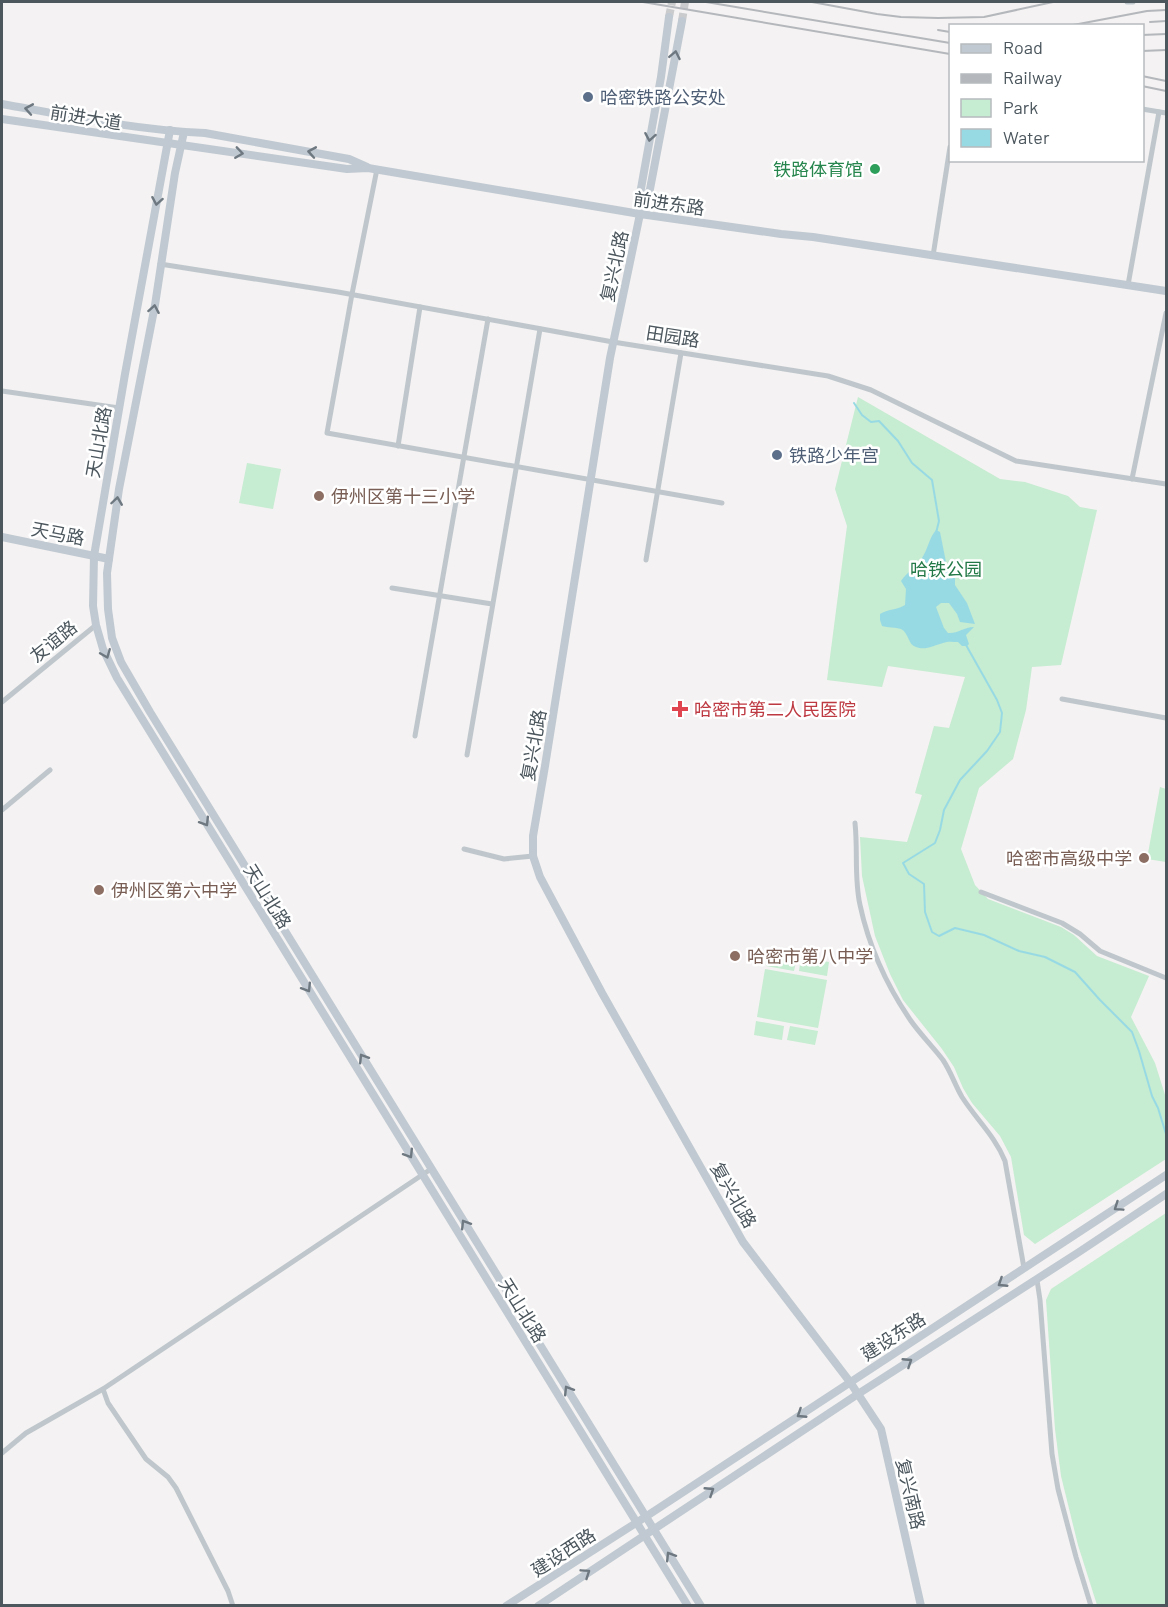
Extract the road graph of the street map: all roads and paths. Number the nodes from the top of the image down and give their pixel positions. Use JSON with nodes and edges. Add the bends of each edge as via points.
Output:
{"nodes":[{"id":1,"x":1127,"y":2,"type":"edge"},
{"id":2,"x":1133,"y":2,"type":"edge"},
{"id":3,"x":669,"y":17,"type":"tunnel mouth"},
{"id":4,"x":682,"y":21,"type":"tunnel mouth"},
{"id":5,"x":2,"y":104,"type":"edge"},
{"id":6,"x":1144,"y":109,"type":"edge"},
{"id":7,"x":1159,"y":112,"type":"junction"},
{"id":8,"x":1167,"y":113,"type":"edge"},
{"id":9,"x":2,"y":119,"type":"edge"},
{"id":10,"x":170,"y":130,"type":"junction"},
{"id":11,"x":184,"y":132,"type":"junction"},
{"id":12,"x":167,"y":143,"type":"junction"},
{"id":13,"x":181,"y":145,"type":"junction"},
{"id":14,"x":949,"y":159,"type":"edge"},
{"id":15,"x":373,"y":169,"type":"junction"},
{"id":16,"x":640,"y":214,"type":"junction"},
{"id":17,"x":933,"y":256,"type":"junction"},
{"id":18,"x":160,"y":264,"type":"junction"},
{"id":19,"x":1128,"y":285,"type":"junction"},
{"id":20,"x":1167,"y":291,"type":"edge"},
{"id":21,"x":352,"y":294,"type":"junction"},
{"id":22,"x":420,"y":307,"type":"junction"},
{"id":23,"x":1167,"y":313,"type":"edge"},
{"id":24,"x":488,"y":319,"type":"junction"},
{"id":25,"x":540,"y":329,"type":"junction"},
{"id":26,"x":613,"y":342,"type":"junction"},
{"id":27,"x":681,"y":353,"type":"junction"},
{"id":28,"x":2,"y":391,"type":"edge"},
{"id":29,"x":119,"y":408,"type":"junction"},
{"id":30,"x":398,"y":446,"type":"junction"},
{"id":31,"x":463,"y":457,"type":"junction"},
{"id":32,"x":516,"y":467,"type":"junction"},
{"id":33,"x":1132,"y":479,"type":"junction"},
{"id":34,"x":590,"y":480,"type":"junction"},
{"id":35,"x":1167,"y":484,"type":"edge"},
{"id":36,"x":656,"y":492,"type":"junction"},
{"id":37,"x":722,"y":503,"type":"dead end"},
{"id":38,"x":2,"y":537,"type":"edge"},
{"id":39,"x":94,"y":556,"type":"junction"},
{"id":40,"x":109,"y":559,"type":"junction"},
{"id":41,"x":646,"y":560,"type":"dead end"},
{"id":42,"x":392,"y":588,"type":"dead end"},
{"id":43,"x":439,"y":595,"type":"junction"},
{"id":44,"x":492,"y":604,"type":"junction"},
{"id":45,"x":96,"y":625,"type":"junction"},
{"id":46,"x":1062,"y":699,"type":"dead end"},
{"id":47,"x":2,"y":702,"type":"edge"},
{"id":48,"x":1167,"y":717,"type":"edge"},
{"id":49,"x":415,"y":736,"type":"dead end"},
{"id":50,"x":467,"y":755,"type":"dead end"},
{"id":51,"x":50,"y":770,"type":"dead end"},
{"id":52,"x":2,"y":810,"type":"edge"},
{"id":53,"x":855,"y":823,"type":"dead end"},
{"id":54,"x":464,"y":849,"type":"dead end"},
{"id":55,"x":532,"y":856,"type":"junction"},
{"id":56,"x":981,"y":892,"type":"dead end"},
{"id":57,"x":1167,"y":978,"type":"edge"},
{"id":58,"x":431,"y":1169,"type":"junction"},
{"id":59,"x":422,"y":1175,"type":"junction"},
{"id":60,"x":1167,"y":1175,"type":"edge"},
{"id":61,"x":1167,"y":1194,"type":"edge"},
{"id":62,"x":1024,"y":1268,"type":"junction"},
{"id":63,"x":1036,"y":1280,"type":"junction"},
{"id":64,"x":850,"y":1382,"type":"junction"},
{"id":65,"x":103,"y":1389,"type":"junction"},
{"id":66,"x":858,"y":1394,"type":"junction"},
{"id":67,"x":2,"y":1453,"type":"edge"},
{"id":68,"x":646,"y":1516,"type":"junction"},
{"id":69,"x":636,"y":1523,"type":"junction"},
{"id":70,"x":654,"y":1529,"type":"junction"},
{"id":71,"x":644,"y":1535,"type":"junction"},
{"id":72,"x":233,"y":1605,"type":"edge"},
{"id":73,"x":506,"y":1605,"type":"edge"},
{"id":74,"x":538,"y":1605,"type":"edge"},
{"id":75,"x":688,"y":1605,"type":"edge"},
{"id":76,"x":701,"y":1605,"type":"edge"},
{"id":77,"x":921,"y":1605,"type":"edge"},
{"id":78,"x":1091,"y":1605,"type":"edge"}],
"edges":[{"from":1,"to":2,"type":"street"},
{"from":3,"to":16,"type":"main road","one_way":true},
{"from":16,"to":4,"type":"main road","name":"复兴北路","one_way":true,"via":[[650,189]]},
{"from":10,"to":5,"type":"main road","one_way":true},
{"from":6,"to":7,"type":"street"},
{"from":7,"to":8,"type":"street"},
{"from":7,"to":19,"type":"street"},
{"from":9,"to":12,"type":"main road","name":"前进大道"},
{"from":10,"to":11,"type":"main road"},
{"from":10,"to":12,"type":"main road","name":"天山北路"},
{"from":11,"to":13,"type":"main road"},
{"from":15,"to":11,"type":"main road","one_way":true,"via":[[349,159]]},
{"from":12,"to":13,"type":"main road","name":"前进东路"},
{"from":12,"to":29,"type":"main road","name":"天山北路","one_way":true},
{"from":13,"to":15,"type":"main road","name":"前进东路","one_way":true,"via":[[347,169]]},
{"from":13,"to":18,"type":"main road"},
{"from":14,"to":17,"type":"street"},
{"from":15,"to":16,"type":"main road","name":"前进东路"},
{"from":15,"to":21,"type":"street"},
{"from":16,"to":17,"type":"main road","name":"前进东路"},
{"from":16,"to":26,"type":"main road","name":"复兴北路"},
{"from":17,"to":19,"type":"main road","name":"前进东路"},
{"from":18,"to":21,"type":"street","name":"田园路"},
{"from":40,"to":18,"type":"main road","one_way":true},
{"from":19,"to":20,"type":"main road","name":"前进东路"},
{"from":21,"to":22,"type":"street","name":"田园路"},
{"from":21,"to":30,"type":"street","via":[[327,433]]},
{"from":22,"to":24,"type":"street","name":"田园路"},
{"from":22,"to":30,"type":"street"},
{"from":23,"to":33,"type":"street"},
{"from":24,"to":25,"type":"street","name":"田园路"},
{"from":24,"to":31,"type":"street"},
{"from":25,"to":26,"type":"street","name":"田园路"},
{"from":25,"to":32,"type":"street"},
{"from":26,"to":27,"type":"street","name":"田园路"},
{"from":26,"to":34,"type":"main road","name":"复兴北路"},
{"from":27,"to":33,"type":"street","name":"田园路","via":[[839,379],[871,390],[1016,461]]},
{"from":27,"to":36,"type":"street"},
{"from":28,"to":29,"type":"street"},
{"from":29,"to":39,"type":"main road","name":"天山北路"},
{"from":30,"to":31,"type":"street"},
{"from":31,"to":32,"type":"street"},
{"from":31,"to":43,"type":"street"},
{"from":32,"to":34,"type":"street"},
{"from":32,"to":44,"type":"street"},
{"from":33,"to":35,"type":"street","name":"田园路"},
{"from":34,"to":36,"type":"street"},
{"from":34,"to":55,"type":"main road","name":"复兴北路"},
{"from":36,"to":37,"type":"street"},
{"from":36,"to":41,"type":"street"},
{"from":38,"to":39,"type":"main road","name":"天马路"},
{"from":39,"to":40,"type":"main road","name":"天马路"},
{"from":39,"to":45,"type":"main road","name":"天山北路"},
{"from":58,"to":40,"type":"main road","one_way":true,"via":[[121,662],[112,638],[108,609]]},
{"from":42,"to":43,"type":"street"},
{"from":43,"to":44,"type":"street"},
{"from":43,"to":49,"type":"street"},
{"from":44,"to":50,"type":"street"},
{"from":45,"to":47,"type":"street","name":"友谊路"},
{"from":45,"to":59,"type":"main road","name":"天山北路","one_way":true,"via":[[117,678]]},
{"from":46,"to":48,"type":"street"},
{"from":51,"to":52,"type":"street"},
{"from":53,"to":62,"type":"street","via":[[856,875],[866,931],[893,993],[1000,1147]]},
{"from":54,"to":55,"type":"street","via":[[504,859]]},
{"from":55,"to":64,"type":"main road","name":"复兴北路","via":[[602,993],[743,1242]]},
{"from":56,"to":57,"type":"street","via":[[1062,923],[1100,951]]},
{"from":58,"to":59,"type":"street"},
{"from":68,"to":58,"type":"main road","one_way":true},
{"from":59,"to":65,"type":"street"},
{"from":59,"to":69,"type":"main road","name":"天山北路"},
{"from":60,"to":62,"type":"main road","name":"建设东路","one_way":true},
{"from":61,"to":63,"type":"main road","name":"建设东路"},
{"from":62,"to":64,"type":"main road","name":"建设东路","one_way":true},
{"from":66,"to":63,"type":"main road","name":"建设东路","one_way":true},
{"from":63,"to":78,"type":"street","via":[[1052,1454]]},
{"from":64,"to":66,"type":"main road","name":"复兴北路"},
{"from":64,"to":68,"type":"main road","name":"建设东路","one_way":true},
{"from":65,"to":67,"type":"street","via":[[26,1433]]},
{"from":65,"to":72,"type":"street","via":[[108,1403],[146,1459],[176,1488]]},
{"from":70,"to":66,"type":"main road","name":"建设东路","one_way":true},
{"from":66,"to":77,"type":"main road","name":"复兴南路","via":[[880,1429]]},
{"from":68,"to":69,"type":"main road","name":"建设东路"},
{"from":68,"to":70,"type":"main road"},
{"from":69,"to":71,"type":"main road","name":"天山北路"},
{"from":69,"to":73,"type":"main road","name":"建设西路"},
{"from":70,"to":71,"type":"main road","name":"建设东路"},
{"from":76,"to":70,"type":"main road","one_way":true},
{"from":74,"to":71,"type":"main road","name":"建设西路","one_way":true},
{"from":71,"to":75,"type":"main road","name":"天山北路"}]}
